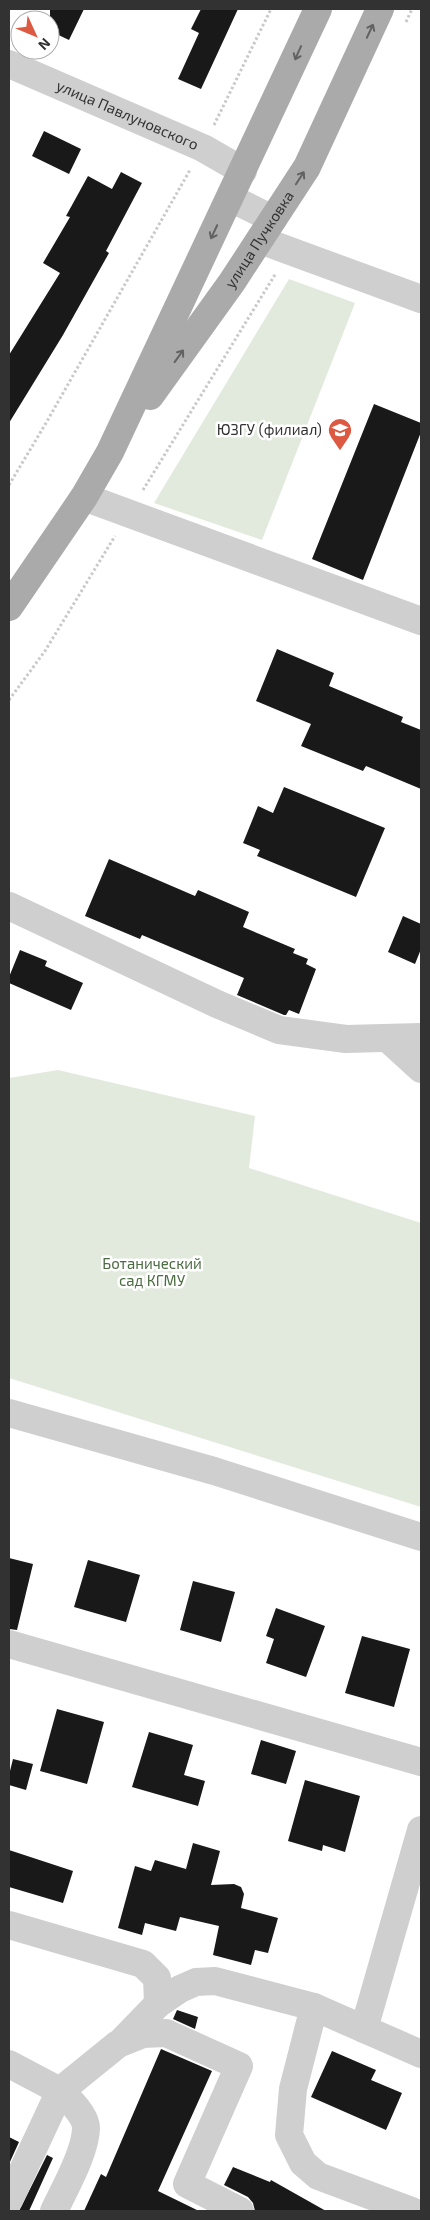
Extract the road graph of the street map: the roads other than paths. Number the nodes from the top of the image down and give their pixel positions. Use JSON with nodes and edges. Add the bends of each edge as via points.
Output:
{"nodes":[{"id":1,"x":318,"y":9,"type":"edge"},
{"id":2,"x":380,"y":9,"type":"edge"},
{"id":3,"x":9,"y":64,"type":"edge"},
{"id":4,"x":243,"y":171,"type":"junction"},
{"id":5,"x":230,"y":198,"type":"junction"},
{"id":6,"x":266,"y":230,"type":"junction"},
{"id":7,"x":421,"y":299,"type":"edge"},
{"id":8,"x":110,"y":452,"type":"junction"},
{"id":9,"x":84,"y":497,"type":"junction"},
{"id":10,"x":9,"y":607,"type":"edge"},
{"id":11,"x":421,"y":621,"type":"edge"},
{"id":12,"x":9,"y":906,"type":"edge"},
{"id":13,"x":421,"y":1037,"type":"edge"},
{"id":14,"x":387,"y":1038,"type":"junction"},
{"id":15,"x":421,"y":1069,"type":"edge"},
{"id":16,"x":9,"y":1413,"type":"edge"},
{"id":17,"x":421,"y":1537,"type":"edge"},
{"id":18,"x":9,"y":1644,"type":"edge"},
{"id":19,"x":421,"y":1762,"type":"edge"},
{"id":20,"x":421,"y":1830,"type":"edge"},
{"id":21,"x":9,"y":1925,"type":"edge"},
{"id":22,"x":158,"y":2004,"type":"junction"},
{"id":23,"x":314,"y":2008,"type":"junction"},
{"id":24,"x":364,"y":2029,"type":"junction"},
{"id":25,"x":118,"y":2044,"type":"junction"},
{"id":26,"x":421,"y":2054,"type":"edge"},
{"id":27,"x":9,"y":2064,"type":"edge"},
{"id":28,"x":60,"y":2090,"type":"junction"},
{"id":29,"x":9,"y":2200,"type":"edge"},
{"id":30,"x":54,"y":2211,"type":"edge"},
{"id":31,"x":240,"y":2211,"type":"edge"},
{"id":32,"x":412,"y":2211,"type":"edge"}],
"edges":[{"from":1,"to":4,"type":"main road","name":"улица Пучковка","one_way":true},
{"from":6,"to":2,"type":"main road","name":"улица Пучковка","one_way":true,"via":[[307,167]]},
{"from":3,"to":4,"type":"street","name":"улица Павлуновского","via":[[203,148]]},
{"from":4,"to":5,"type":"main road","name":"улица Пучковка"},
{"from":5,"to":6,"type":"street"},
{"from":5,"to":8,"type":"main road","name":"улица Пучковка","one_way":true},
{"from":6,"to":7,"type":"street","via":[[289,252]]},
{"from":8,"to":6,"type":"main road","name":"улица Пучковка","one_way":true},
{"from":8,"to":9,"type":"main road","name":"улица Пучковка"},
{"from":9,"to":10,"type":"main road","name":"улица Пучковка"},
{"from":9,"to":11,"type":"street"},
{"from":12,"to":14,"type":"street","via":[[279,1030],[346,1039]]},
{"from":13,"to":14,"type":"street"},
{"from":14,"to":15,"type":"street"},
{"from":16,"to":17,"type":"street","via":[[214,1471]]},
{"from":18,"to":19,"type":"street"},
{"from":20,"to":24,"type":"street"},
{"from":21,"to":22,"type":"street","via":[[143,1964],[158,1978]]},
{"from":22,"to":23,"type":"street","via":[[196,1982],[215,1981]]},
{"from":22,"to":25,"type":"street"},
{"from":23,"to":24,"type":"street"},
{"from":23,"to":32,"type":"street","via":[[293,2089],[290,2135],[303,2163],[318,2176]]},
{"from":24,"to":26,"type":"street"},
{"from":25,"to":28,"type":"street"},
{"from":25,"to":31,"type":"street","via":[[143,2034],[166,2033],[239,2066],[188,2184]]},
{"from":27,"to":28,"type":"street"},
{"from":28,"to":29,"type":"street"},
{"from":28,"to":30,"type":"street","via":[[76,2107],[86,2127],[79,2157]]}]}
